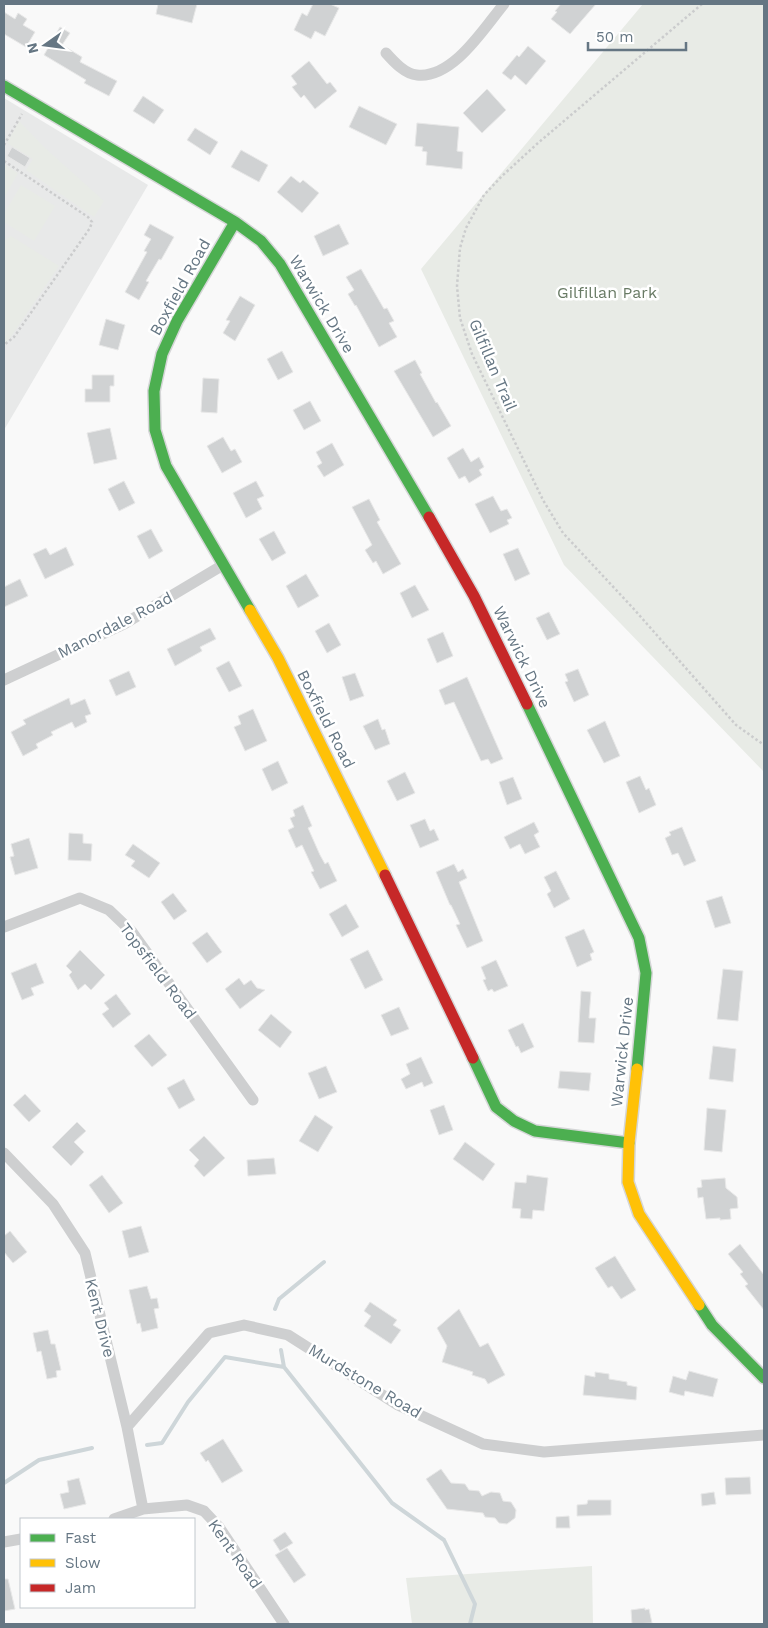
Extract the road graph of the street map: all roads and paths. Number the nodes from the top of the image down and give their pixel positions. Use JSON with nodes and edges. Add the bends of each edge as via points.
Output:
{"nodes":[{"id":1,"x":504,"y":4,"type":"edge"},
{"id":2,"x":702,"y":4,"type":"edge"},
{"id":3,"x":386,"y":53,"type":"dead end"},
{"id":4,"x":4,"y":86,"type":"edge"},
{"id":5,"x":30,"y":101,"type":"junction"},
{"id":6,"x":4,"y":145,"type":"edge"},
{"id":7,"x":4,"y":161,"type":"edge"},
{"id":8,"x":235,"y":222,"type":"junction"},
{"id":9,"x":4,"y":345,"type":"edge"},
{"id":10,"x":223,"y":565,"type":"junction"},
{"id":11,"x":4,"y":680,"type":"edge"},
{"id":12,"x":764,"y":746,"type":"edge"},
{"id":13,"x":4,"y":927,"type":"edge"},
{"id":14,"x":253,"y":1100,"type":"dead end"},
{"id":15,"x":628,"y":1143,"type":"junction"},
{"id":16,"x":4,"y":1153,"type":"edge"},
{"id":17,"x":764,"y":1378,"type":"edge"},
{"id":18,"x":127,"y":1427,"type":"junction"},
{"id":19,"x":764,"y":1435,"type":"edge"},
{"id":20,"x":143,"y":1509,"type":"junction"},
{"id":21,"x":117,"y":1518,"type":"edge"},
{"id":22,"x":20,"y":1539,"type":"edge"},
{"id":23,"x":4,"y":1542,"type":"edge"},
{"id":24,"x":284,"y":1624,"type":"edge"}],
"edges":[{"from":1,"to":3,"type":"street","via":[[463,53],[447,68],[433,74],[416,75],[399,66]]},
{"from":2,"to":12,"type":"path","name":"Gilfillan Trail","via":[[538,143],[484,195],[466,228],[460,248],[457,286],[460,318],[472,354],[543,500],[563,533],[736,725]]},
{"from":4,"to":5,"type":"street","name":"Warwick Drive"},
{"from":5,"to":6,"type":"path"},
{"from":5,"to":8,"type":"street","name":"Warwick Drive"},
{"from":7,"to":9,"type":"path","via":[[92,222],[14,337]]},
{"from":8,"to":10,"type":"street","name":"Boxfield Road","via":[[177,320],[162,354],[154,391],[155,430],[166,466]]},
{"from":8,"to":15,"type":"street","name":"Warwick Drive","via":[[261,241],[280,264],[474,596],[639,938],[646,973]]},
{"from":10,"to":11,"type":"street","name":"Manordale Road","via":[[124,624]]},
{"from":10,"to":15,"type":"street","name":"Boxfield Road","via":[[286,675],[496,1106],[535,1132]]},
{"from":13,"to":14,"type":"street","name":"Topsfield Road","via":[[80,898],[109,910],[132,932]]},
{"from":15,"to":17,"type":"street","name":"Warwick Drive","via":[[628,1182],[639,1214],[712,1325]]},
{"from":16,"to":18,"type":"street","name":"Kent Drive","via":[[54,1204],[85,1253]]},
{"from":18,"to":19,"type":"street","name":"Murdstone Road","via":[[209,1333],[244,1325],[288,1335],[398,1405],[483,1444],[544,1452]]},
{"from":18,"to":20,"type":"street","name":"Kent Drive"},
{"from":20,"to":21,"type":"street"},
{"from":20,"to":24,"type":"street","name":"Kent Road","via":[[187,1505],[204,1511],[219,1527]]},
{"from":22,"to":23,"type":"street"}]}
